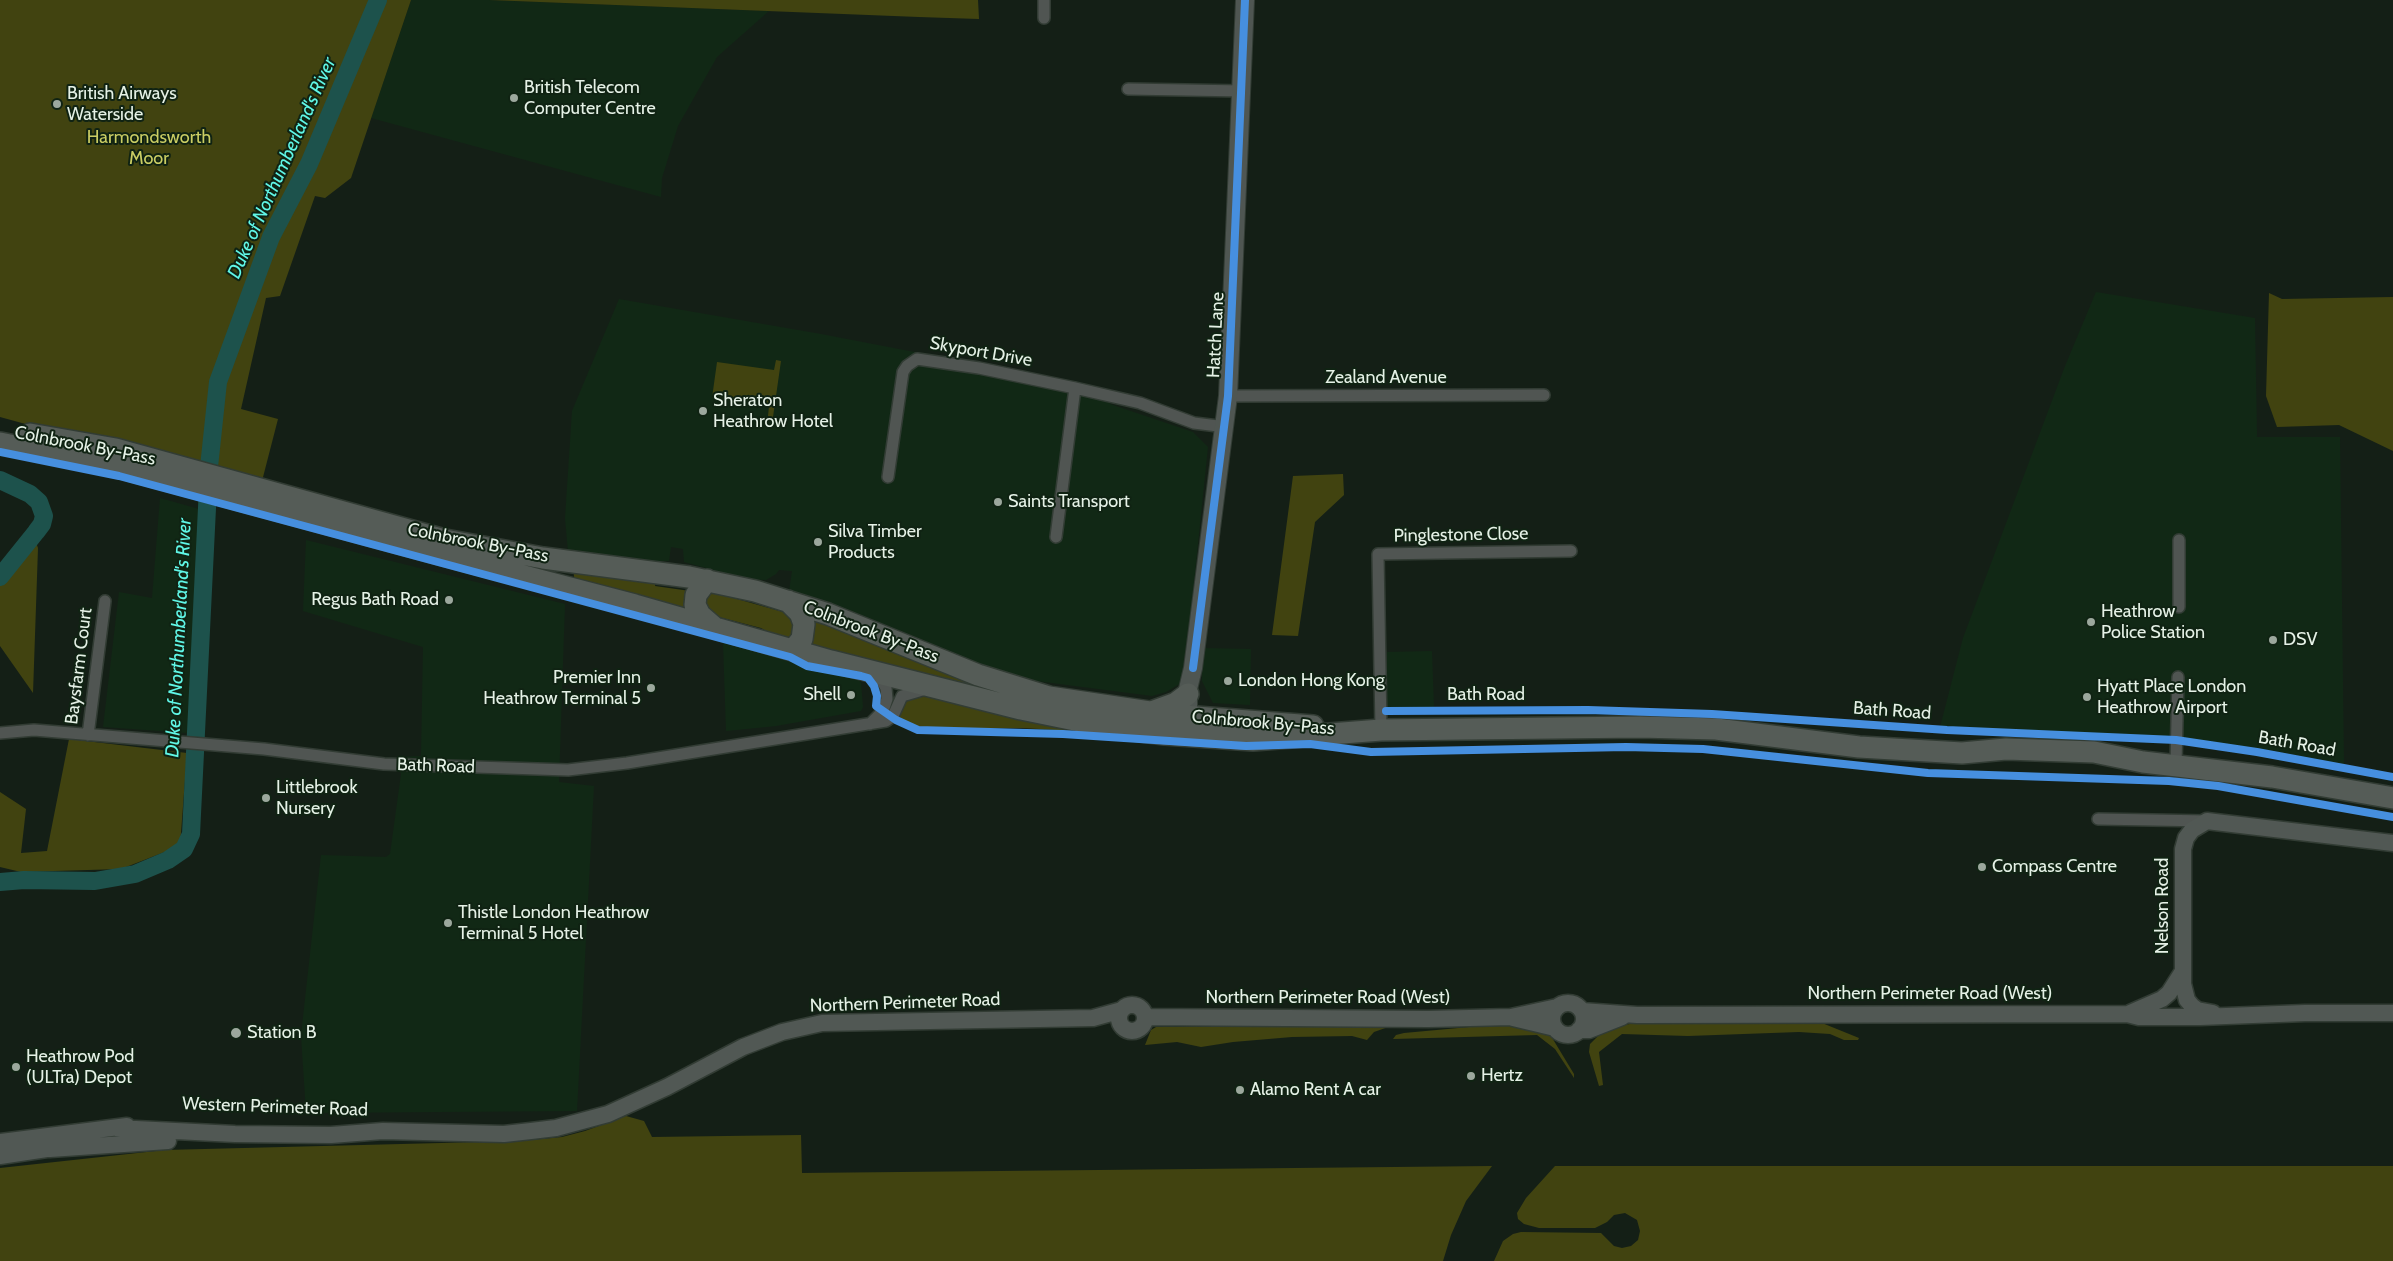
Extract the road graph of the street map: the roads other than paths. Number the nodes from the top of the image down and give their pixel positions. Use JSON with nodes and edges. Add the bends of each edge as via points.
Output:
{"nodes":[{"id":1,"x":1044,"y":0,"type":"edge"},
{"id":2,"x":1245,"y":0,"type":"edge"},
{"id":3,"x":1044,"y":18,"type":"dead end"},
{"id":4,"x":1128,"y":90,"type":"dead end"},
{"id":5,"x":1242,"y":91,"type":"junction"},
{"id":6,"x":1075,"y":388,"type":"junction"},
{"id":7,"x":1228,"y":396,"type":"junction"},
{"id":8,"x":1544,"y":396,"type":"dead end"},
{"id":9,"x":1226,"y":427,"type":"junction"},
{"id":10,"x":0,"y":429,"type":"edge"},
{"id":11,"x":0,"y":443,"type":"edge"},
{"id":12,"x":888,"y":478,"type":"dead end"},
{"id":13,"x":207,"y":482,"type":"junction"},
{"id":14,"x":1056,"y":537,"type":"dead end"},
{"id":15,"x":2179,"y":540,"type":"dead end"},
{"id":16,"x":1571,"y":551,"type":"dead end"},
{"id":17,"x":707,"y":580,"type":"junction"},
{"id":18,"x":105,"y":601,"type":"dead end"},
{"id":19,"x":788,"y":601,"type":"junction"},
{"id":20,"x":2179,"y":607,"type":"dead end"},
{"id":21,"x":717,"y":629,"type":"junction"},
{"id":22,"x":793,"y":650,"type":"junction"},
{"id":23,"x":1193,"y":668,"type":"junction"},
{"id":24,"x":876,"y":672,"type":"junction"},
{"id":25,"x":2178,"y":677,"type":"dead end"},
{"id":26,"x":937,"y":687,"type":"junction"},
{"id":27,"x":1188,"y":694,"type":"junction"},
{"id":28,"x":1149,"y":712,"type":"junction"},
{"id":29,"x":870,"y":724,"type":"junction"},
{"id":30,"x":1192,"y":726,"type":"junction"},
{"id":31,"x":1381,"y":730,"type":"junction"},
{"id":32,"x":1354,"y":731,"type":"joint"},
{"id":33,"x":0,"y":733,"type":"edge"},
{"id":34,"x":88,"y":736,"type":"junction"},
{"id":35,"x":2176,"y":764,"type":"junction"},
{"id":36,"x":2393,"y":798,"type":"edge"},
{"id":37,"x":2098,"y":819,"type":"dead end"},
{"id":38,"x":2164,"y":820,"type":"junction"},
{"id":39,"x":2207,"y":821,"type":"junction"},
{"id":40,"x":2393,"y":843,"type":"edge"},
{"id":41,"x":2183,"y":849,"type":"junction"},
{"id":42,"x":2183,"y":971,"type":"junction"},
{"id":43,"x":1557,"y":1007,"type":"junction"},
{"id":44,"x":1582,"y":1011,"type":"junction"},
{"id":45,"x":2393,"y":1013,"type":"edge"},
{"id":46,"x":2127,"y":1014,"type":"junction"},
{"id":47,"x":1637,"y":1015,"type":"junction"},
{"id":48,"x":2222,"y":1015,"type":"junction"},
{"id":49,"x":1145,"y":1017,"type":"joint"},
{"id":50,"x":1511,"y":1017,"type":"junction"},
{"id":51,"x":1555,"y":1028,"type":"junction"},
{"id":52,"x":1579,"y":1030,"type":"junction"},
{"id":53,"x":165,"y":1124,"type":"junction"},
{"id":54,"x":116,"y":1128,"type":"junction"},
{"id":55,"x":141,"y":1131,"type":"junction"},
{"id":56,"x":384,"y":1131,"type":"junction"},
{"id":57,"x":530,"y":1132,"type":"joint"},
{"id":58,"x":235,"y":1134,"type":"junction"},
{"id":59,"x":0,"y":1142,"type":"edge"},
{"id":60,"x":50,"y":1149,"type":"junction"},
{"id":61,"x":0,"y":1156,"type":"edge"}],
"edges":[{"from":1,"to":3,"type":"street"},
{"from":2,"to":5,"type":"main road","name":"Hatch Lane"},
{"from":4,"to":5,"type":"street"},
{"from":5,"to":7,"type":"main road","name":"Hatch Lane"},
{"from":6,"to":9,"type":"street","name":"Skyport Drive","via":[[1140,403],[1194,423]]},
{"from":6,"to":12,"type":"street","name":"Skyport Drive","via":[[917,359],[903,372]]},
{"from":6,"to":14,"type":"street"},
{"from":7,"to":8,"type":"street","name":"Zealand Avenue"},
{"from":7,"to":9,"type":"main road","name":"Hatch Lane"},
{"from":9,"to":23,"type":"main road","name":"Hatch Lane"},
{"from":10,"to":13,"type":"highway","name":"Colnbrook By-Pass","via":[[116,449]]},
{"from":11,"to":13,"type":"highway","name":"Colnbrook By-Pass"},
{"from":13,"to":17,"type":"highway","name":"Colnbrook By-Pass","via":[[445,540],[543,558]]},
{"from":13,"to":21,"type":"highway","name":"Colnbrook By-Pass"},
{"from":15,"to":20,"type":"street"},
{"from":16,"to":31,"type":"street","name":"Pinglestone Close","via":[[1378,554]]},
{"from":17,"to":19,"type":"highway","name":"Colnbrook By-Pass"},
{"from":17,"to":21,"type":"highway","via":[[696,595],[695,605],[700,615]]},
{"from":18,"to":34,"type":"street","name":"Baysfarm Court"},
{"from":19,"to":22,"type":"highway","via":[[804,624],[802,639]]},
{"from":19,"to":28,"type":"highway","name":"Colnbrook By-Pass","via":[[843,619],[1016,688],[1049,697]]},
{"from":21,"to":22,"type":"highway","name":"Colnbrook By-Pass"},
{"from":22,"to":24,"type":"highway","name":"Colnbrook By-Pass"},
{"from":23,"to":27,"type":"main road","name":"Hatch Lane"},
{"from":23,"to":30,"type":"main road","name":"Hatch Lane","via":[[1199,704]]},
{"from":24,"to":26,"type":"highway","name":"Colnbrook By-Pass"},
{"from":24,"to":29,"type":"street","via":[[886,688],[887,699],[883,711]]},
{"from":25,"to":35,"type":"street"},
{"from":26,"to":29,"type":"street","name":"Bath Road","via":[[905,694],[892,718]]},
{"from":26,"to":30,"type":"highway","name":"Colnbrook By-Pass","via":[[1104,726]]},
{"from":27,"to":28,"type":"highway","via":[[1169,706]]},
{"from":27,"to":30,"type":"main road","name":"Hatch Lane"},
{"from":28,"to":30,"type":"highway","name":"Colnbrook By-Pass"},
{"from":29,"to":34,"type":"street","name":"Bath Road","via":[[627,763],[535,770],[384,764],[264,749]]},
{"from":30,"to":32,"type":"highway","name":"Colnbrook By-Pass","via":[[1268,740]]},
{"from":31,"to":32,"type":"highway","name":"Bath Road"},
{"from":31,"to":35,"type":"highway","name":"Bath Road","via":[[1716,729],[1859,747],[1962,753],[2006,749],[2094,752],[2143,762]]},
{"from":33,"to":34,"type":"street","name":"Bath Road","via":[[34,730]]},
{"from":35,"to":36,"type":"highway","name":"Bath Road"},
{"from":37,"to":38,"type":"street"},
{"from":38,"to":39,"type":"street"},
{"from":38,"to":41,"type":"street","via":[[2181,830]]},
{"from":39,"to":40,"type":"street"},
{"from":39,"to":41,"type":"street","name":"Nelson Road","via":[[2189,834]]},
{"from":41,"to":42,"type":"street","name":"Nelson Road"},
{"from":42,"to":46,"type":"street","name":"Nelson Road","via":[[2162,1000]]},
{"from":42,"to":48,"type":"street","name":"Nelson Road","via":[[2185,994],[2192,1006]]},
{"from":43,"to":44,"type":"street","via":[[1570,1003]]},
{"from":43,"to":50,"type":"street","name":"Northern Perimeter Road (West)"},
{"from":43,"to":51,"type":"street","via":[[1552,1017]]},
{"from":44,"to":47,"type":"street","name":"Northern Perimeter Road (West)"},
{"from":44,"to":52,"type":"street","via":[[1584,1019]]},
{"from":45,"to":48,"type":"street"},
{"from":46,"to":47,"type":"street","name":"Northern Perimeter Road (West)"},
{"from":46,"to":48,"type":"street","name":"Northern Perimeter Road (West)","via":[[2139,1017]]},
{"from":47,"to":52,"type":"street","name":"Northern Perimeter Road (West)"},
{"from":49,"to":50,"type":"street","name":"Northern Perimeter Road (West)"},
{"from":49,"to":57,"type":"street","name":"Northern Perimeter Road","via":[[1142,1027],[1134,1031],[1124,1028],[1122,1017],[822,1023],[782,1032],[743,1047],[608,1114]]},
{"from":50,"to":51,"type":"street","name":"Northern Perimeter Road (West)"},
{"from":51,"to":52,"type":"street","via":[[1568,1035]]},
{"from":53,"to":54,"type":"street","name":"Western Perimeter Road"},
{"from":53,"to":55,"type":"street","name":"Western Perimeter Road"},
{"from":53,"to":56,"type":"street","name":"Western Perimeter Road","via":[[337,1125]]},
{"from":54,"to":55,"type":"street","name":"Western Perimeter Road"},
{"from":54,"to":59,"type":"street","name":"Western Perimeter Road"},
{"from":55,"to":58,"type":"street","name":"Western Perimeter Road"},
{"from":55,"to":60,"type":"street","name":"Western Perimeter Road"},
{"from":56,"to":57,"type":"street","name":"Western Perimeter Road"},
{"from":56,"to":58,"type":"street","name":"Western Perimeter Road","via":[[331,1135]]},
{"from":58,"to":60,"type":"street","name":"Western Perimeter Road"},
{"from":60,"to":61,"type":"street","name":"Western Perimeter Road"}]}
